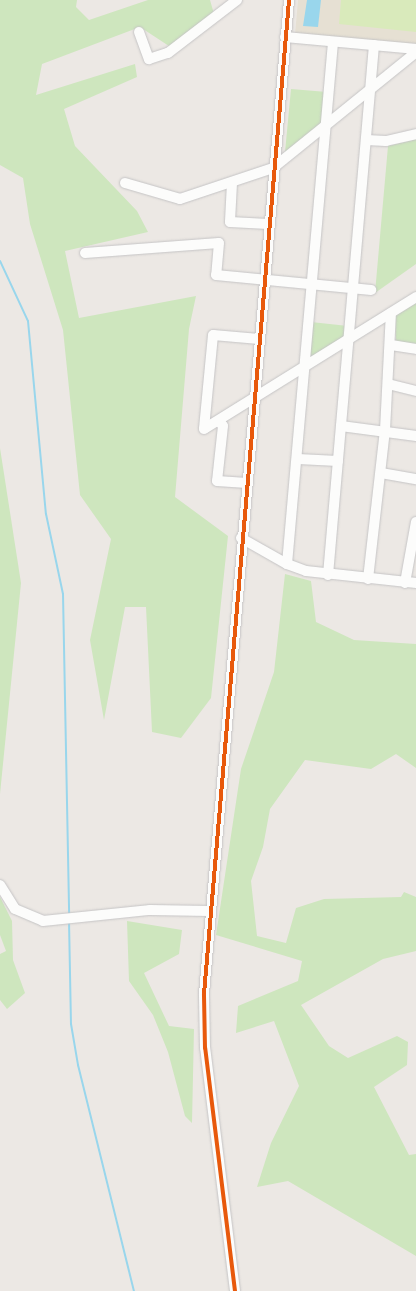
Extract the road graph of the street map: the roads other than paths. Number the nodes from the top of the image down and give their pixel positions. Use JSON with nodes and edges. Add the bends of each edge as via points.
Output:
{"nodes":[{"id":1,"x":237,"y":0,"type":"edge"},
{"id":2,"x":289,"y":0,"type":"edge"},
{"id":3,"x":139,"y":32,"type":"dead end"},
{"id":4,"x":286,"y":37,"type":"junction"},
{"id":5,"x":333,"y":42,"type":"junction"},
{"id":6,"x":374,"y":45,"type":"junction"},
{"id":7,"x":416,"y":51,"type":"edge"},
{"id":8,"x":370,"y":90,"type":"junction"},
{"id":9,"x":326,"y":126,"type":"junction"},
{"id":10,"x":416,"y":134,"type":"edge"},
{"id":11,"x":366,"y":140,"type":"junction"},
{"id":12,"x":273,"y":168,"type":"junction"},
{"id":13,"x":125,"y":182,"type":"dead end"},
{"id":14,"x":232,"y":183,"type":"junction"},
{"id":15,"x":268,"y":224,"type":"junction"},
{"id":16,"x":85,"y":253,"type":"dead end"},
{"id":17,"x":264,"y":280,"type":"junction"},
{"id":18,"x":313,"y":284,"type":"junction"},
{"id":19,"x":353,"y":288,"type":"junction"},
{"id":20,"x":372,"y":290,"type":"dead end"},
{"id":21,"x":416,"y":297,"type":"edge"},
{"id":22,"x":391,"y":313,"type":"junction"},
{"id":23,"x":259,"y":339,"type":"junction"},
{"id":24,"x":348,"y":339,"type":"junction"},
{"id":25,"x":391,"y":345,"type":"junction"},
{"id":26,"x":416,"y":349,"type":"edge"},
{"id":27,"x":305,"y":366,"type":"junction"},
{"id":28,"x":388,"y":384,"type":"junction"},
{"id":29,"x":416,"y":391,"type":"edge"},
{"id":30,"x":255,"y":399,"type":"junction"},
{"id":31,"x":219,"y":421,"type":"junction"},
{"id":32,"x":342,"y":426,"type":"junction"},
{"id":33,"x":385,"y":430,"type":"junction"},
{"id":34,"x":416,"y":436,"type":"edge"},
{"id":35,"x":298,"y":459,"type":"junction"},
{"id":36,"x":338,"y":461,"type":"junction"},
{"id":37,"x":381,"y":473,"type":"junction"},
{"id":38,"x":416,"y":479,"type":"edge"},
{"id":39,"x":247,"y":483,"type":"junction"},
{"id":40,"x":416,"y":522,"type":"edge"},
{"id":41,"x":241,"y":538,"type":"junction"},
{"id":42,"x":286,"y":564,"type":"junction"},
{"id":43,"x":328,"y":574,"type":"junction"},
{"id":44,"x":368,"y":579,"type":"junction"},
{"id":45,"x":405,"y":583,"type":"junction"},
{"id":46,"x":416,"y":583,"type":"edge"},
{"id":47,"x":0,"y":885,"type":"edge"},
{"id":48,"x":208,"y":911,"type":"junction"},
{"id":49,"x":235,"y":1291,"type":"edge"}],
"edges":[{"from":1,"to":3,"type":"street","via":[[168,53],[149,59]]},
{"from":2,"to":4,"type":"street"},
{"from":4,"to":5,"type":"street"},
{"from":4,"to":12,"type":"street"},
{"from":5,"to":6,"type":"street"},
{"from":5,"to":9,"type":"street"},
{"from":6,"to":7,"type":"street"},
{"from":6,"to":8,"type":"street"},
{"from":7,"to":8,"type":"street"},
{"from":8,"to":9,"type":"street"},
{"from":8,"to":11,"type":"street"},
{"from":9,"to":12,"type":"street"},
{"from":9,"to":18,"type":"street"},
{"from":10,"to":11,"type":"street","via":[[386,141]]},
{"from":11,"to":19,"type":"street"},
{"from":12,"to":14,"type":"street"},
{"from":12,"to":15,"type":"street"},
{"from":13,"to":14,"type":"street","via":[[180,198]]},
{"from":14,"to":15,"type":"street","via":[[230,222]]},
{"from":15,"to":17,"type":"street"},
{"from":16,"to":17,"type":"street","via":[[219,243],[216,275]]},
{"from":17,"to":18,"type":"street"},
{"from":17,"to":23,"type":"street"},
{"from":18,"to":19,"type":"street"},
{"from":18,"to":27,"type":"street"},
{"from":19,"to":20,"type":"street"},
{"from":19,"to":24,"type":"street"},
{"from":21,"to":22,"type":"street"},
{"from":22,"to":24,"type":"street"},
{"from":22,"to":25,"type":"street"},
{"from":23,"to":30,"type":"street"},
{"from":23,"to":31,"type":"street","via":[[213,335],[204,429]]},
{"from":24,"to":27,"type":"street"},
{"from":24,"to":32,"type":"street"},
{"from":25,"to":26,"type":"street"},
{"from":25,"to":28,"type":"street"},
{"from":27,"to":30,"type":"street"},
{"from":27,"to":35,"type":"street"},
{"from":28,"to":29,"type":"street"},
{"from":28,"to":33,"type":"street"},
{"from":30,"to":31,"type":"street"},
{"from":30,"to":39,"type":"street"},
{"from":31,"to":39,"type":"street","via":[[223,426],[217,481]]},
{"from":32,"to":33,"type":"street"},
{"from":32,"to":36,"type":"street"},
{"from":33,"to":34,"type":"street"},
{"from":33,"to":37,"type":"street"},
{"from":35,"to":36,"type":"street"},
{"from":35,"to":42,"type":"street"},
{"from":36,"to":43,"type":"street"},
{"from":37,"to":38,"type":"street"},
{"from":37,"to":44,"type":"street"},
{"from":39,"to":41,"type":"street"},
{"from":40,"to":45,"type":"street"},
{"from":41,"to":42,"type":"street"},
{"from":41,"to":48,"type":"street"},
{"from":42,"to":43,"type":"street"},
{"from":43,"to":44,"type":"street"},
{"from":44,"to":45,"type":"street"},
{"from":45,"to":46,"type":"street"},
{"from":47,"to":48,"type":"street","via":[[7,901],[25,916],[68,921],[150,910]]},
{"from":48,"to":49,"type":"street","via":[[204,994],[205,1048]]}]}
